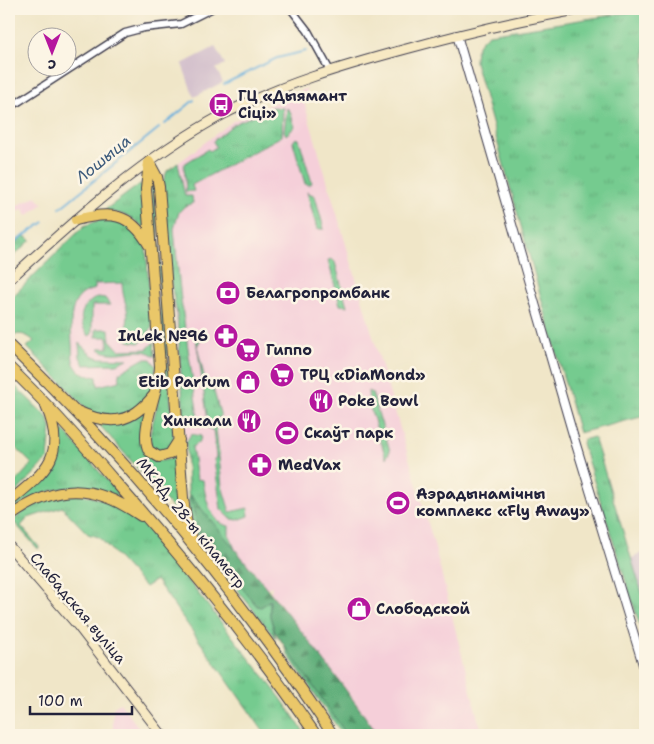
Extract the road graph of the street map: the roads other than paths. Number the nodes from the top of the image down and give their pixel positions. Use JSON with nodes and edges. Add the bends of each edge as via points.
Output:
{"nodes":[{"id":1,"x":211,"y":9,"type":"edge"},
{"id":2,"x":291,"y":9,"type":"edge"},
{"id":3,"x":583,"y":9,"type":"edge"},
{"id":4,"x":457,"y":35,"type":"junction"},
{"id":5,"x":329,"y":69,"type":"junction"},
{"id":6,"x":9,"y":108,"type":"edge"},
{"id":7,"x":154,"y":159,"type":"junction"},
{"id":8,"x":76,"y":220,"type":"junction"},
{"id":9,"x":151,"y":249,"type":"junction"},
{"id":10,"x":9,"y":280,"type":"edge"},
{"id":11,"x":10,"y":346,"type":"edge"},
{"id":12,"x":9,"y":367,"type":"edge"},
{"id":13,"x":156,"y":392,"type":"junction"},
{"id":14,"x":44,"y":400,"type":"junction"},
{"id":15,"x":72,"y":408,"type":"junction"},
{"id":16,"x":179,"y":440,"type":"junction"},
{"id":17,"x":9,"y":502,"type":"edge"},
{"id":18,"x":9,"y":517,"type":"edge"},
{"id":19,"x":156,"y":526,"type":"junction"},
{"id":20,"x":9,"y":546,"type":"edge"},
{"id":21,"x":198,"y":552,"type":"junction"},
{"id":22,"x":645,"y":671,"type":"edge"},
{"id":23,"x":162,"y":735,"type":"edge"},
{"id":24,"x":316,"y":735,"type":"edge"},
{"id":25,"x":333,"y":735,"type":"edge"}],
"edges":[{"from":1,"to":6,"type":"street","via":[[181,24],[125,33]]},
{"from":2,"to":5,"type":"street","via":[[308,31]]},
{"from":3,"to":4,"type":"main road"},
{"from":4,"to":5,"type":"main road"},
{"from":4,"to":22,"type":"street"},
{"from":5,"to":7,"type":"main road","via":[[226,114]]},
{"from":7,"to":8,"type":"main road","via":[[107,192]]},
{"from":7,"to":9,"type":"highway","via":[[146,189]]},
{"from":7,"to":16,"type":"highway"},
{"from":8,"to":9,"type":"highway","via":[[100,214],[118,216],[137,227]]},
{"from":8,"to":10,"type":"main road"},
{"from":9,"to":13,"type":"highway","via":[[160,366]]},
{"from":11,"to":15,"type":"highway","name":"МКАД, 28-ы кіламетр"},
{"from":12,"to":14,"type":"highway","name":"МКАД, 28-ы кіламетр"},
{"from":13,"to":15,"type":"highway","via":[[138,412],[120,420],[98,420]]},
{"from":13,"to":16,"type":"highway","via":[[146,446],[153,455],[165,456]]},
{"from":14,"to":17,"type":"highway","via":[[55,431],[54,453],[39,476]]},
{"from":14,"to":19,"type":"highway","name":"МКАД, 28-ы кіламетр"},
{"from":15,"to":21,"type":"highway","name":"МКАД, 28-ы кіламетр"},
{"from":16,"to":21,"type":"highway","via":[[187,525]]},
{"from":18,"to":19,"type":"highway","via":[[42,497],[83,490],[109,496]]},
{"from":19,"to":24,"type":"highway","name":"МКАД, 28-ы кіламетр","via":[[226,612]]},
{"from":20,"to":23,"type":"main road","name":"Слабадская вуліца","via":[[78,626]]},
{"from":21,"to":25,"type":"highway","name":"МКАД, 28-ы кіламетр","via":[[284,662]]}]}
